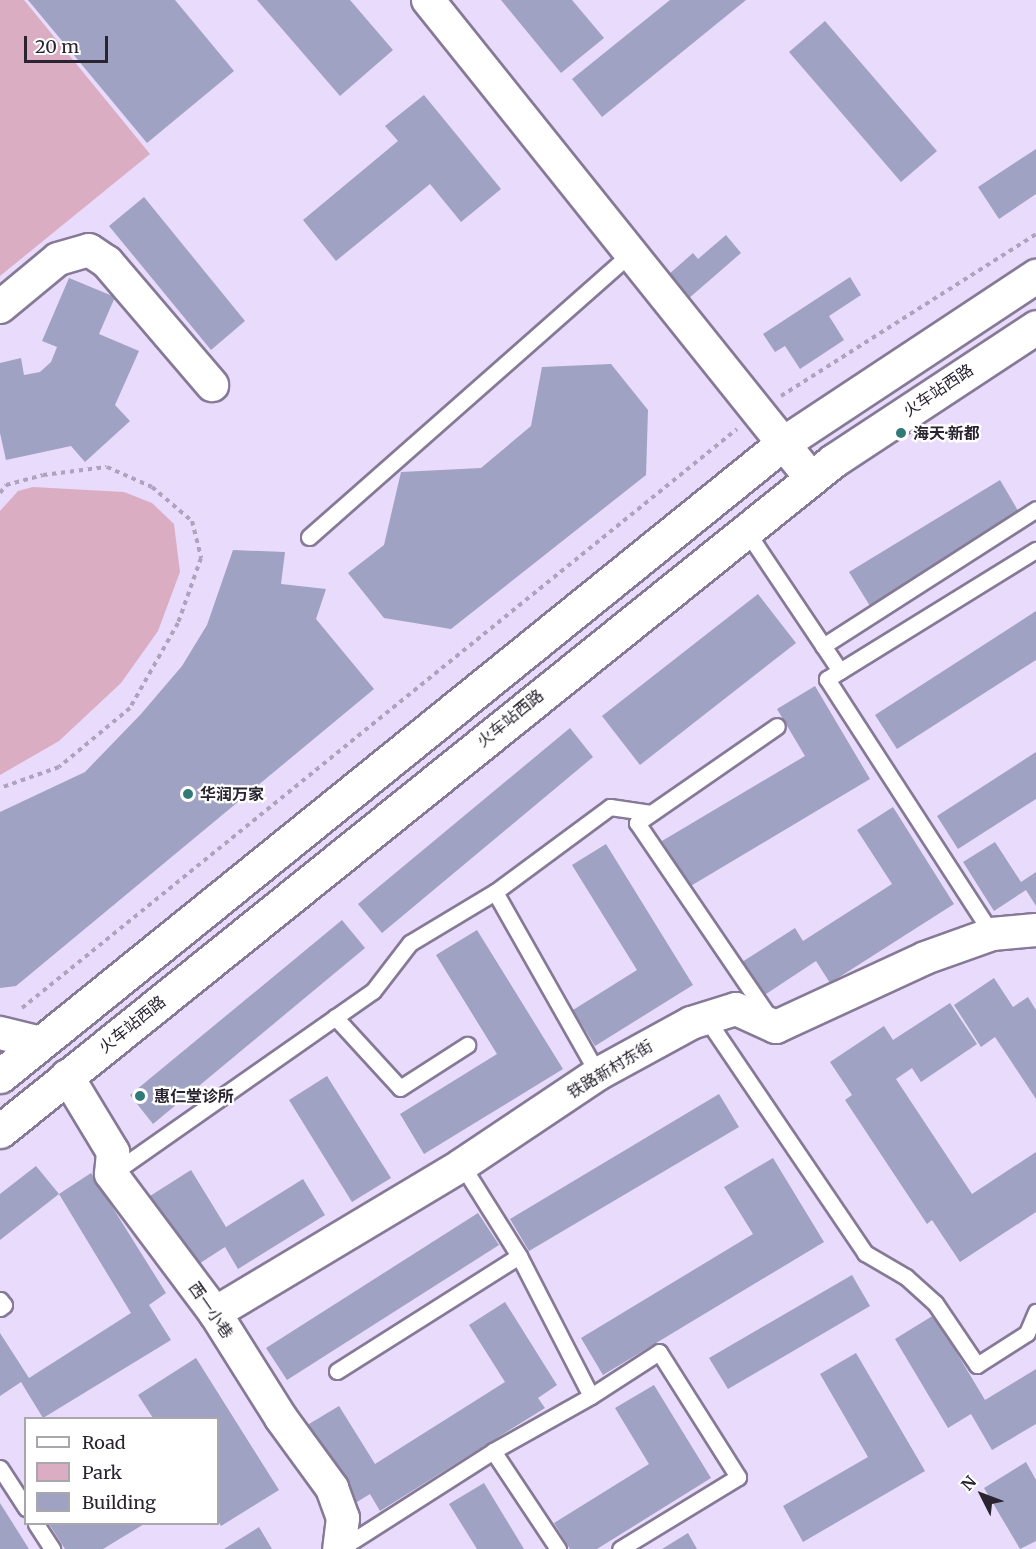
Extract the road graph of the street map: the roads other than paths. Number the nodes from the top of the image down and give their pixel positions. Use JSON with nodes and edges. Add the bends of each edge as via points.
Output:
{"nodes":[{"id":1,"x":428,"y":0,"type":"edge"},
{"id":2,"x":630,"y":254,"type":"junction"},
{"id":3,"x":1036,"y":276,"type":"edge"},
{"id":4,"x":0,"y":307,"type":"edge"},
{"id":5,"x":1036,"y":327,"type":"edge"},
{"id":6,"x":212,"y":385,"type":"dead end"},
{"id":7,"x":782,"y":444,"type":"junction"},
{"id":8,"x":811,"y":478,"type":"junction"},
{"id":9,"x":1036,"y":509,"type":"edge"},
{"id":10,"x":746,"y":530,"type":"junction"},
{"id":11,"x":309,"y":537,"type":"dead end"},
{"id":12,"x":1036,"y":550,"type":"edge"},
{"id":13,"x":822,"y":646,"type":"junction"},
{"id":14,"x":840,"y":671,"type":"junction"},
{"id":15,"x":777,"y":726,"type":"dead end"},
{"id":16,"x":651,"y":813,"type":"junction"},
{"id":17,"x":495,"y":892,"type":"junction"},
{"id":18,"x":1036,"y":930,"type":"edge"},
{"id":19,"x":992,"y":934,"type":"junction"},
{"id":20,"x":335,"y":1017,"type":"junction"},
{"id":21,"x":706,"y":1018,"type":"junction"},
{"id":22,"x":7,"y":1023,"type":"edge"},
{"id":23,"x":776,"y":1027,"type":"junction"},
{"id":24,"x":41,"y":1042,"type":"junction"},
{"id":25,"x":467,"y":1046,"type":"dead end"},
{"id":26,"x":598,"y":1074,"type":"junction"},
{"id":27,"x":0,"y":1076,"type":"edge"},
{"id":28,"x":67,"y":1076,"type":"junction"},
{"id":29,"x":0,"y":1131,"type":"edge"},
{"id":30,"x":462,"y":1165,"type":"junction"},
{"id":31,"x":111,"y":1174,"type":"junction"},
{"id":32,"x":519,"y":1257,"type":"junction"},
{"id":33,"x":0,"y":1300,"type":"edge"},
{"id":34,"x":0,"y":1308,"type":"edge"},
{"id":35,"x":1036,"y":1312,"type":"edge"},
{"id":36,"x":215,"y":1313,"type":"junction"},
{"id":37,"x":337,"y":1371,"type":"dead end"},
{"id":38,"x":591,"y":1396,"type":"junction"},
{"id":39,"x":493,"y":1451,"type":"junction"},
{"id":40,"x":0,"y":1468,"type":"edge"},
{"id":41,"x":24,"y":1505,"type":"edge"},
{"id":42,"x":37,"y":1525,"type":"edge"},
{"id":43,"x":52,"y":1549,"type":"edge"},
{"id":44,"x":340,"y":1549,"type":"edge"},
{"id":45,"x":558,"y":1549,"type":"edge"},
{"id":46,"x":620,"y":1549,"type":"edge"}],
"edges":[{"from":1,"to":2,"type":"street"},
{"from":2,"to":7,"type":"street"},
{"from":2,"to":11,"type":"lane"},
{"from":3,"to":7,"type":"main road"},
{"from":4,"to":6,"type":"street","via":[[58,259],[89,250],[107,262]]},
{"from":5,"to":8,"type":"main road","name":"火车站西路"},
{"from":7,"to":8,"type":"street"},
{"from":7,"to":24,"type":"main road"},
{"from":8,"to":10,"type":"main road","name":"火车站西路"},
{"from":9,"to":13,"type":"lane"},
{"from":10,"to":13,"type":"lane"},
{"from":10,"to":28,"type":"main road","name":"火车站西路"},
{"from":12,"to":14,"type":"lane"},
{"from":13,"to":14,"type":"lane"},
{"from":14,"to":19,"type":"lane","via":[[827,679]]},
{"from":15,"to":16,"type":"lane"},
{"from":16,"to":17,"type":"lane","via":[[610,807]]},
{"from":16,"to":23,"type":"lane","via":[[637,823]]},
{"from":17,"to":20,"type":"lane","via":[[410,943],[374,991]]},
{"from":17,"to":26,"type":"lane"},
{"from":18,"to":19,"type":"street"},
{"from":19,"to":23,"type":"street","via":[[925,958]]},
{"from":20,"to":25,"type":"lane","via":[[400,1088]]},
{"from":20,"to":31,"type":"lane"},
{"from":21,"to":23,"type":"street","name":"铁路新村东街","via":[[736,1009]]},
{"from":21,"to":26,"type":"street","name":"铁路新村东街"},
{"from":21,"to":35,"type":"lane","via":[[865,1253],[906,1277],[935,1304],[977,1365],[1027,1333]]},
{"from":22,"to":24,"type":"street"},
{"from":24,"to":27,"type":"main road"},
{"from":26,"to":30,"type":"street","name":"铁路新村东街"},
{"from":28,"to":29,"type":"main road","name":"火车站西路"},
{"from":28,"to":31,"type":"street","via":[[113,1152]]},
{"from":30,"to":32,"type":"lane"},
{"from":30,"to":36,"type":"street","name":"铁路新村东街"},
{"from":31,"to":36,"type":"street","name":"西一小巷"},
{"from":32,"to":37,"type":"lane"},
{"from":32,"to":38,"type":"lane"},
{"from":33,"to":34,"type":"lane","via":[[4,1305]]},
{"from":36,"to":44,"type":"street","name":"西一小巷","via":[[281,1418],[332,1488],[344,1518]]},
{"from":38,"to":39,"type":"lane"},
{"from":38,"to":46,"type":"lane","via":[[659,1352],[738,1477]]},
{"from":39,"to":44,"type":"lane"},
{"from":39,"to":45,"type":"lane"},
{"from":40,"to":41,"type":"lane"},
{"from":42,"to":43,"type":"lane"}]}
